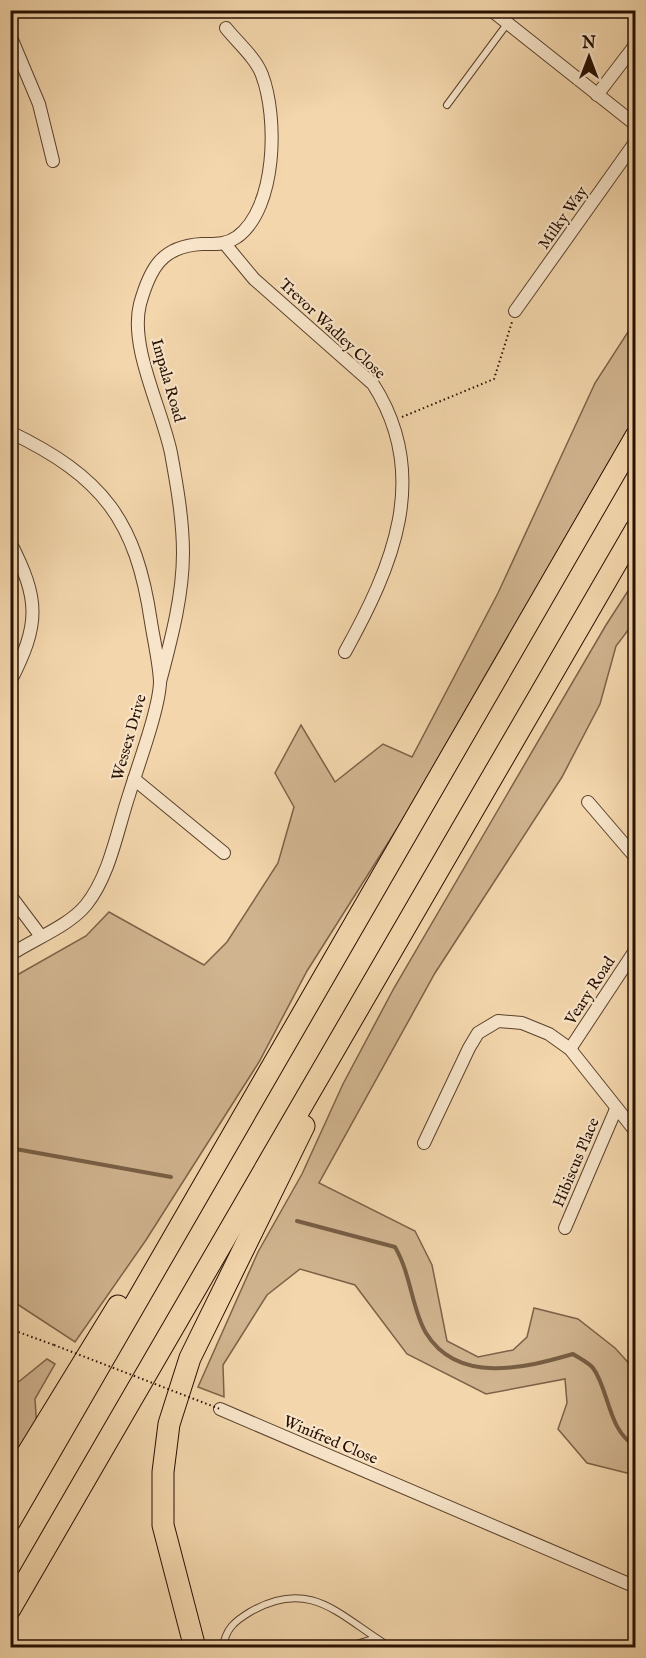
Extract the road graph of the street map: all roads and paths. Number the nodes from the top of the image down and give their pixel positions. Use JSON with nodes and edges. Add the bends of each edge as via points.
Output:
{"nodes":[{"id":1,"x":491,"y":10,"type":"edge"},
{"id":2,"x":507,"y":24,"type":"junction"},
{"id":3,"x":226,"y":28,"type":"dead end"},
{"id":4,"x":10,"y":34,"type":"edge"},
{"id":5,"x":636,"y":44,"type":"edge"},
{"id":6,"x":597,"y":95,"type":"junction"},
{"id":7,"x":447,"y":105,"type":"dead end"},
{"id":8,"x":636,"y":125,"type":"edge"},
{"id":9,"x":636,"y":141,"type":"edge"},
{"id":10,"x":53,"y":161,"type":"dead end"},
{"id":11,"x":225,"y":244,"type":"junction"},
{"id":12,"x":515,"y":311,"type":"joint"},
{"id":13,"x":391,"y":421,"type":"junction"},
{"id":14,"x":10,"y":432,"type":"edge"},
{"id":15,"x":636,"y":436,"type":"edge"},
{"id":16,"x":636,"y":529,"type":"edge"},
{"id":17,"x":10,"y":542,"type":"edge"},
{"id":18,"x":345,"y":652,"type":"dead end"},
{"id":19,"x":10,"y":682,"type":"edge"},
{"id":20,"x":160,"y":682,"type":"junction"},
{"id":21,"x":134,"y":778,"type":"junction"},
{"id":22,"x":588,"y":802,"type":"dead end"},
{"id":23,"x":224,"y":853,"type":"dead end"},
{"id":24,"x":636,"y":858,"type":"edge"},
{"id":25,"x":10,"y":895,"type":"edge"},
{"id":26,"x":40,"y":935,"type":"junction"},
{"id":27,"x":636,"y":949,"type":"edge"},
{"id":28,"x":10,"y":955,"type":"edge"},
{"id":29,"x":368,"y":990,"type":"junction"},
{"id":30,"x":314,"y":993,"type":"junction"},
{"id":31,"x":570,"y":1049,"type":"junction"},
{"id":32,"x":616,"y":1109,"type":"junction"},
{"id":33,"x":636,"y":1132,"type":"edge"},
{"id":34,"x":424,"y":1143,"type":"dead end"},
{"id":35,"x":565,"y":1228,"type":"dead end"},
{"id":36,"x":10,"y":1329,"type":"edge"},
{"id":37,"x":220,"y":1409,"type":"joint"},
{"id":38,"x":10,"y":1482,"type":"edge"},
{"id":39,"x":10,"y":1521,"type":"edge"},
{"id":40,"x":636,"y":1587,"type":"edge"},
{"id":41,"x":10,"y":1609,"type":"edge"},
{"id":42,"x":376,"y":1638,"type":"junction"},
{"id":43,"x":195,"y":1647,"type":"edge"},
{"id":44,"x":224,"y":1647,"type":"edge"},
{"id":45,"x":343,"y":1647,"type":"edge"},
{"id":46,"x":392,"y":1647,"type":"edge"}],
"edges":[{"from":1,"to":2,"type":"street"},
{"from":2,"to":6,"type":"street"},
{"from":2,"to":7,"type":"lane"},
{"from":3,"to":11,"type":"street","via":[[262,74],[270,103],[272,135],[258,212],[238,236]]},
{"from":4,"to":10,"type":"street","via":[[39,104]]},
{"from":5,"to":6,"type":"street"},
{"from":6,"to":8,"type":"street"},
{"from":9,"to":12,"type":"street","name":"Milky Way"},
{"from":11,"to":13,"type":"street","name":"Trevor Wadley Close","via":[[254,279],[373,384]]},
{"from":11,"to":20,"type":"street","name":"Impala Road","via":[[179,247],[166,254],[153,269],[139,306],[140,349],[166,429],[182,530],[180,587]]},
{"from":12,"to":13,"type":"path","via":[[494,379]]},
{"from":13,"to":18,"type":"street","name":"Trevor Wadley Close","via":[[402,456],[401,508],[376,596]]},
{"from":14,"to":20,"type":"street","name":"Wessex Drive","via":[[69,464],[121,520],[146,583]]},
{"from":15,"to":30,"type":"highway"},
{"from":16,"to":29,"type":"highway"},
{"from":17,"to":19,"type":"street","via":[[31,588],[34,613]]},
{"from":20,"to":21,"type":"street","name":"Wessex Drive"},
{"from":21,"to":23,"type":"street"},
{"from":21,"to":26,"type":"street","name":"Wessex Drive","via":[[96,892],[71,919]]},
{"from":22,"to":24,"type":"street"},
{"from":25,"to":26,"type":"street"},
{"from":26,"to":28,"type":"street","name":"Wessex Drive"},
{"from":27,"to":31,"type":"street","name":"Veary Road"},
{"from":29,"to":41,"type":"highway"},
{"from":29,"to":43,"type":"highway","via":[[359,1019],[190,1358],[174,1403],[163,1472],[163,1526]]},
{"from":30,"to":38,"type":"highway","via":[[290,1023]]},
{"from":30,"to":39,"type":"highway"},
{"from":31,"to":32,"type":"street"},
{"from":31,"to":34,"type":"street","via":[[534,1026],[498,1022],[478,1033]]},
{"from":32,"to":33,"type":"street"},
{"from":32,"to":35,"type":"street","name":"Hibiscus Place"},
{"from":36,"to":37,"type":"path","bridge":true},
{"from":37,"to":40,"type":"street","name":"Winifred Close"},
{"from":42,"to":44,"type":"lane","via":[[324,1603],[303,1597],[260,1607],[235,1621],[228,1629]]},
{"from":42,"to":45,"type":"lane"},
{"from":42,"to":46,"type":"lane"}]}
